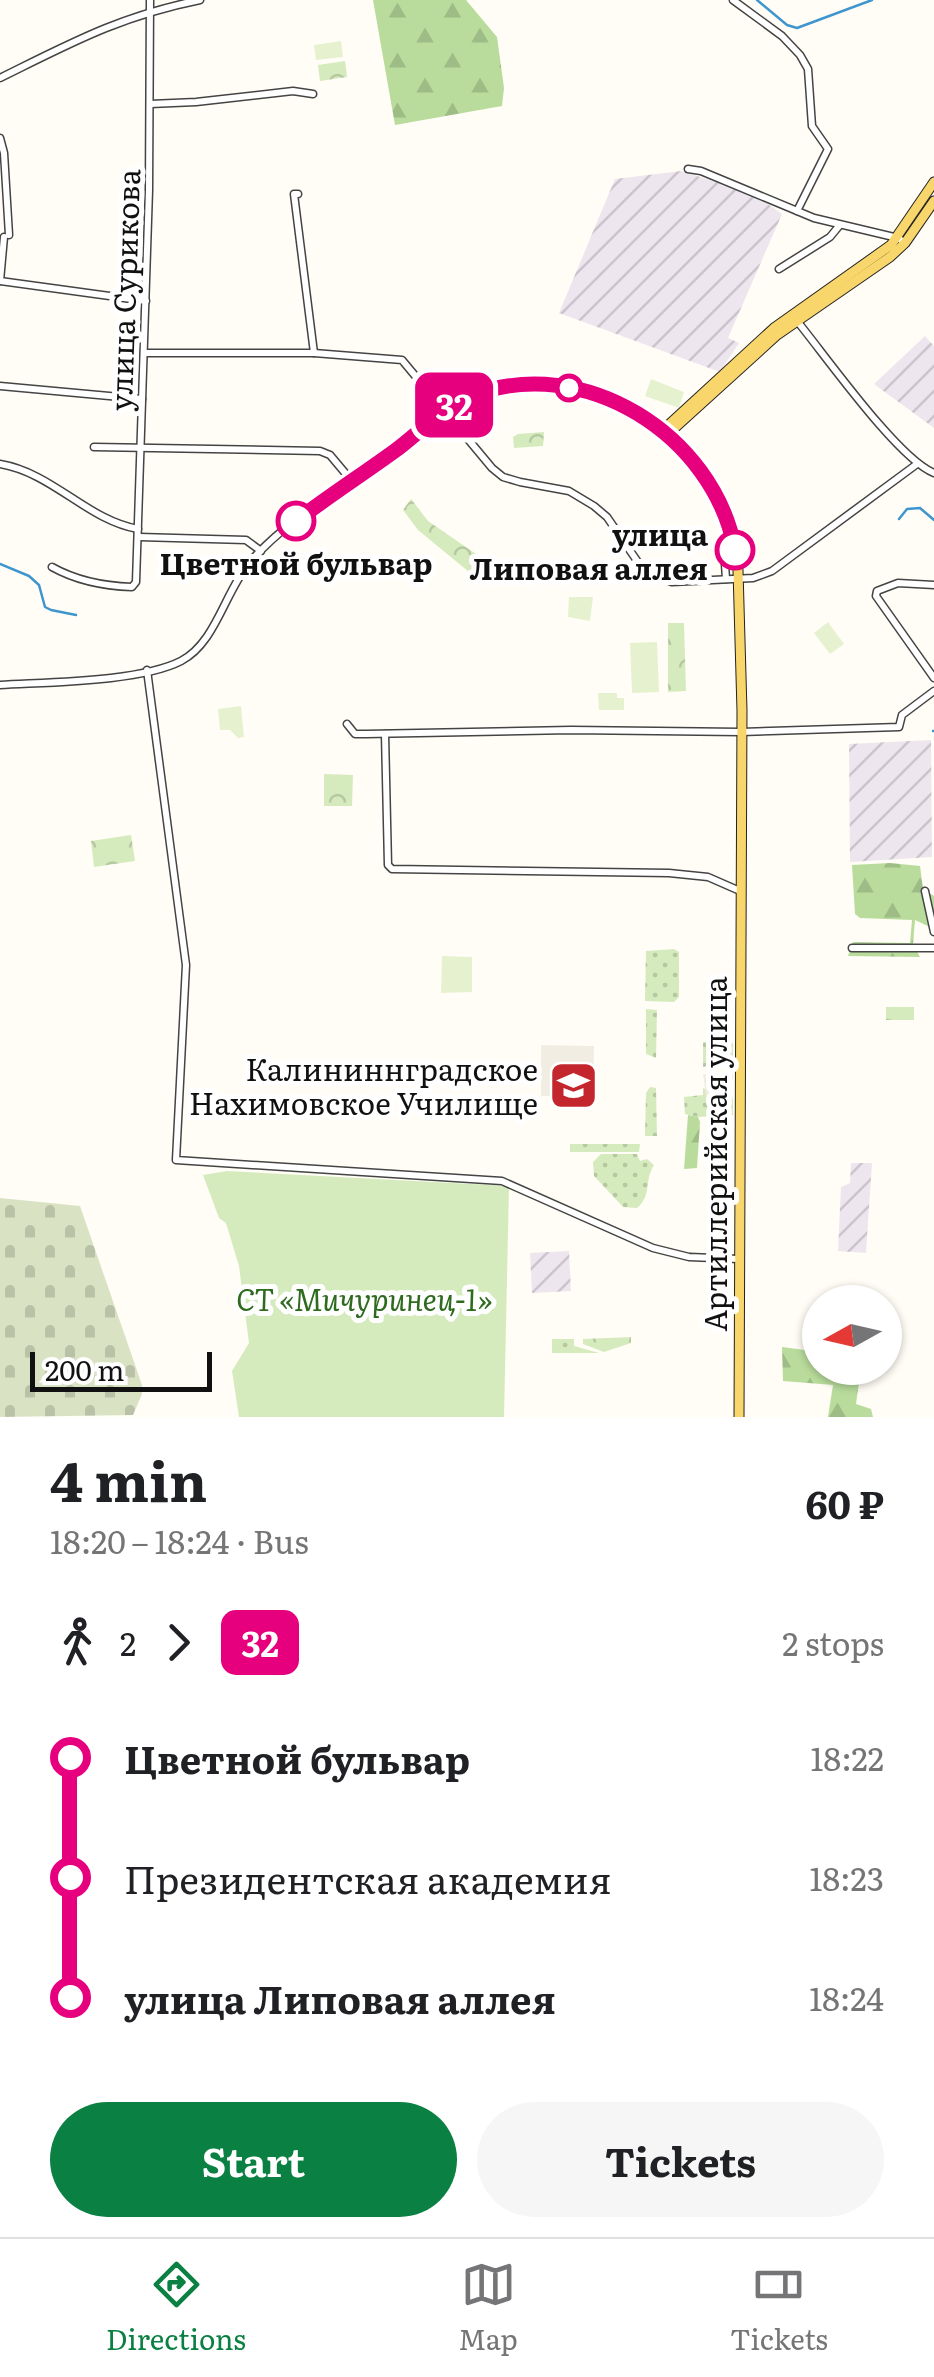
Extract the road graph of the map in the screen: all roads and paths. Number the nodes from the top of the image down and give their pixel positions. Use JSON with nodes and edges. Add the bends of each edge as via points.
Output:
{"nodes":[{"id":1,"x":150,"y":0,"type":"edge"},
{"id":2,"x":200,"y":0,"type":"edge"},
{"id":3,"x":733,"y":0,"type":"edge"},
{"id":4,"x":150,"y":10,"type":"junction"},
{"id":5,"x":0,"y":78,"type":"edge"},
{"id":6,"x":313,"y":94,"type":"dead end"},
{"id":7,"x":150,"y":104,"type":"junction"},
{"id":8,"x":0,"y":138,"type":"edge"},
{"id":9,"x":688,"y":170,"type":"dead end"},
{"id":10,"x":934,"y":182,"type":"edge"},
{"id":11,"x":296,"y":194,"type":"dead end"},
{"id":12,"x":933,"y":204,"type":"edge"},
{"id":13,"x":797,"y":211,"type":"junction"},
{"id":14,"x":839,"y":226,"type":"junction"},
{"id":15,"x":901,"y":240,"type":"junction"},
{"id":16,"x":779,"y":269,"type":"dead end"},
{"id":17,"x":0,"y":282,"type":"edge"},
{"id":18,"x":146,"y":301,"type":"junction"},
{"id":19,"x":798,"y":320,"type":"junction"},
{"id":20,"x":314,"y":353,"type":"junction"},
{"id":21,"x":145,"y":354,"type":"junction"},
{"id":22,"x":0,"y":386,"type":"edge"},
{"id":23,"x":142,"y":399,"type":"junction"},
{"id":24,"x":444,"y":412,"type":"junction"},
{"id":25,"x":666,"y":432,"type":"junction"},
{"id":26,"x":94,"y":447,"type":"dead end"},
{"id":27,"x":141,"y":448,"type":"junction"},
{"id":28,"x":0,"y":464,"type":"edge"},
{"id":29,"x":917,"y":464,"type":"junction"},
{"id":30,"x":934,"y":473,"type":"edge"},
{"id":31,"x":351,"y":480,"type":"junction"},
{"id":32,"x":139,"y":533,"type":"junction"},
{"id":33,"x":262,"y":551,"type":"junction"},
{"id":34,"x":725,"y":564,"type":"dead end"},
{"id":35,"x":52,"y":567,"type":"dead end"},
{"id":36,"x":726,"y":579,"type":"junction"},
{"id":37,"x":738,"y":579,"type":"junction"},
{"id":38,"x":934,"y":585,"type":"edge"},
{"id":39,"x":147,"y":670,"type":"junction"},
{"id":40,"x":934,"y":678,"type":"edge"},
{"id":41,"x":0,"y":685,"type":"edge"},
{"id":42,"x":934,"y":691,"type":"edge"},
{"id":43,"x":347,"y":724,"type":"dead end"},
{"id":44,"x":740,"y":732,"type":"junction"},
{"id":45,"x":385,"y":733,"type":"junction"},
{"id":46,"x":740,"y":891,"type":"junction"},
{"id":47,"x":925,"y":891,"type":"dead end"},
{"id":48,"x":934,"y":932,"type":"edge"},
{"id":49,"x":852,"y":948,"type":"dead end"},
{"id":50,"x":934,"y":948,"type":"edge"},
{"id":51,"x":739,"y":1259,"type":"junction"},
{"id":52,"x":739,"y":1417,"type":"edge"}],
"edges":[{"from":1,"to":4,"type":"street","name":"улица Сурикова"},
{"from":2,"to":4,"type":"street"},
{"from":3,"to":13,"type":"street","via":[[782,36],[808,69],[812,126],[828,149]]},
{"from":4,"to":5,"type":"street"},
{"from":4,"to":7,"type":"street","name":"улица Сурикова"},
{"from":6,"to":7,"type":"street"},
{"from":7,"to":18,"type":"street","name":"улица Сурикова"},
{"from":8,"to":17,"type":"street","via":[[6,236]]},
{"from":9,"to":13,"type":"street"},
{"from":10,"to":15,"type":"main road"},
{"from":11,"to":20,"type":"street"},
{"from":12,"to":15,"type":"main road"},
{"from":13,"to":14,"type":"street"},
{"from":14,"to":15,"type":"street"},
{"from":14,"to":16,"type":"street"},
{"from":15,"to":19,"type":"main road"},
{"from":15,"to":25,"type":"main road","via":[[774,328]]},
{"from":17,"to":18,"type":"street"},
{"from":18,"to":21,"type":"street","name":"улица Сурикова"},
{"from":19,"to":25,"type":"main road"},
{"from":19,"to":29,"type":"street"},
{"from":20,"to":21,"type":"street"},
{"from":20,"to":24,"type":"street","via":[[402,360]]},
{"from":21,"to":23,"type":"street","name":"улица Сурикова"},
{"from":22,"to":23,"type":"street"},
{"from":23,"to":27,"type":"street","name":"улица Сурикова"},
{"from":24,"to":25,"type":"street","name":"Артиллерийская улица","via":[[484,392],[554,386],[611,400]]},
{"from":24,"to":31,"type":"street","name":"Артиллерийская улица"},
{"from":24,"to":36,"type":"street","via":[[503,477],[570,491],[594,506],[644,571],[672,582]]},
{"from":25,"to":37,"type":"main road","name":"Артиллерийская улица","via":[[712,489],[733,540]]},
{"from":26,"to":27,"type":"street"},
{"from":27,"to":31,"type":"street","via":[[320,451]]},
{"from":27,"to":32,"type":"street","name":"улица Сурикова"},
{"from":28,"to":32,"type":"street","via":[[40,476],[108,522]]},
{"from":29,"to":30,"type":"street"},
{"from":29,"to":37,"type":"street","via":[[786,563]]},
{"from":31,"to":33,"type":"street","name":"Артиллерийская улица"},
{"from":32,"to":33,"type":"street","via":[[246,540]]},
{"from":32,"to":35,"type":"street","name":"улица Сурикова","via":[[132,587],[73,579]]},
{"from":33,"to":39,"type":"street","name":"Артиллерийская улица","via":[[194,652]]},
{"from":34,"to":36,"type":"street"},
{"from":36,"to":37,"type":"street"},
{"from":37,"to":44,"type":"main road","name":"Артиллерийская улица"},
{"from":38,"to":40,"type":"street","via":[[890,584],[876,596]]},
{"from":39,"to":41,"type":"street","name":"Артиллерийская улица"},
{"from":39,"to":51,"type":"street","via":[[186,966],[176,1160],[502,1181],[653,1248]]},
{"from":42,"to":44,"type":"street","via":[[902,715],[899,727]]},
{"from":43,"to":45,"type":"street","via":[[355,734]]},
{"from":44,"to":45,"type":"street"},
{"from":44,"to":46,"type":"main road","name":"Артиллерийская улица"},
{"from":45,"to":46,"type":"street","via":[[392,868],[669,873]]},
{"from":46,"to":51,"type":"main road","name":"Артиллерийская улица"},
{"from":47,"to":48,"type":"street"},
{"from":49,"to":50,"type":"street"},
{"from":51,"to":52,"type":"main road","name":"Артиллерийская улица"}]}
